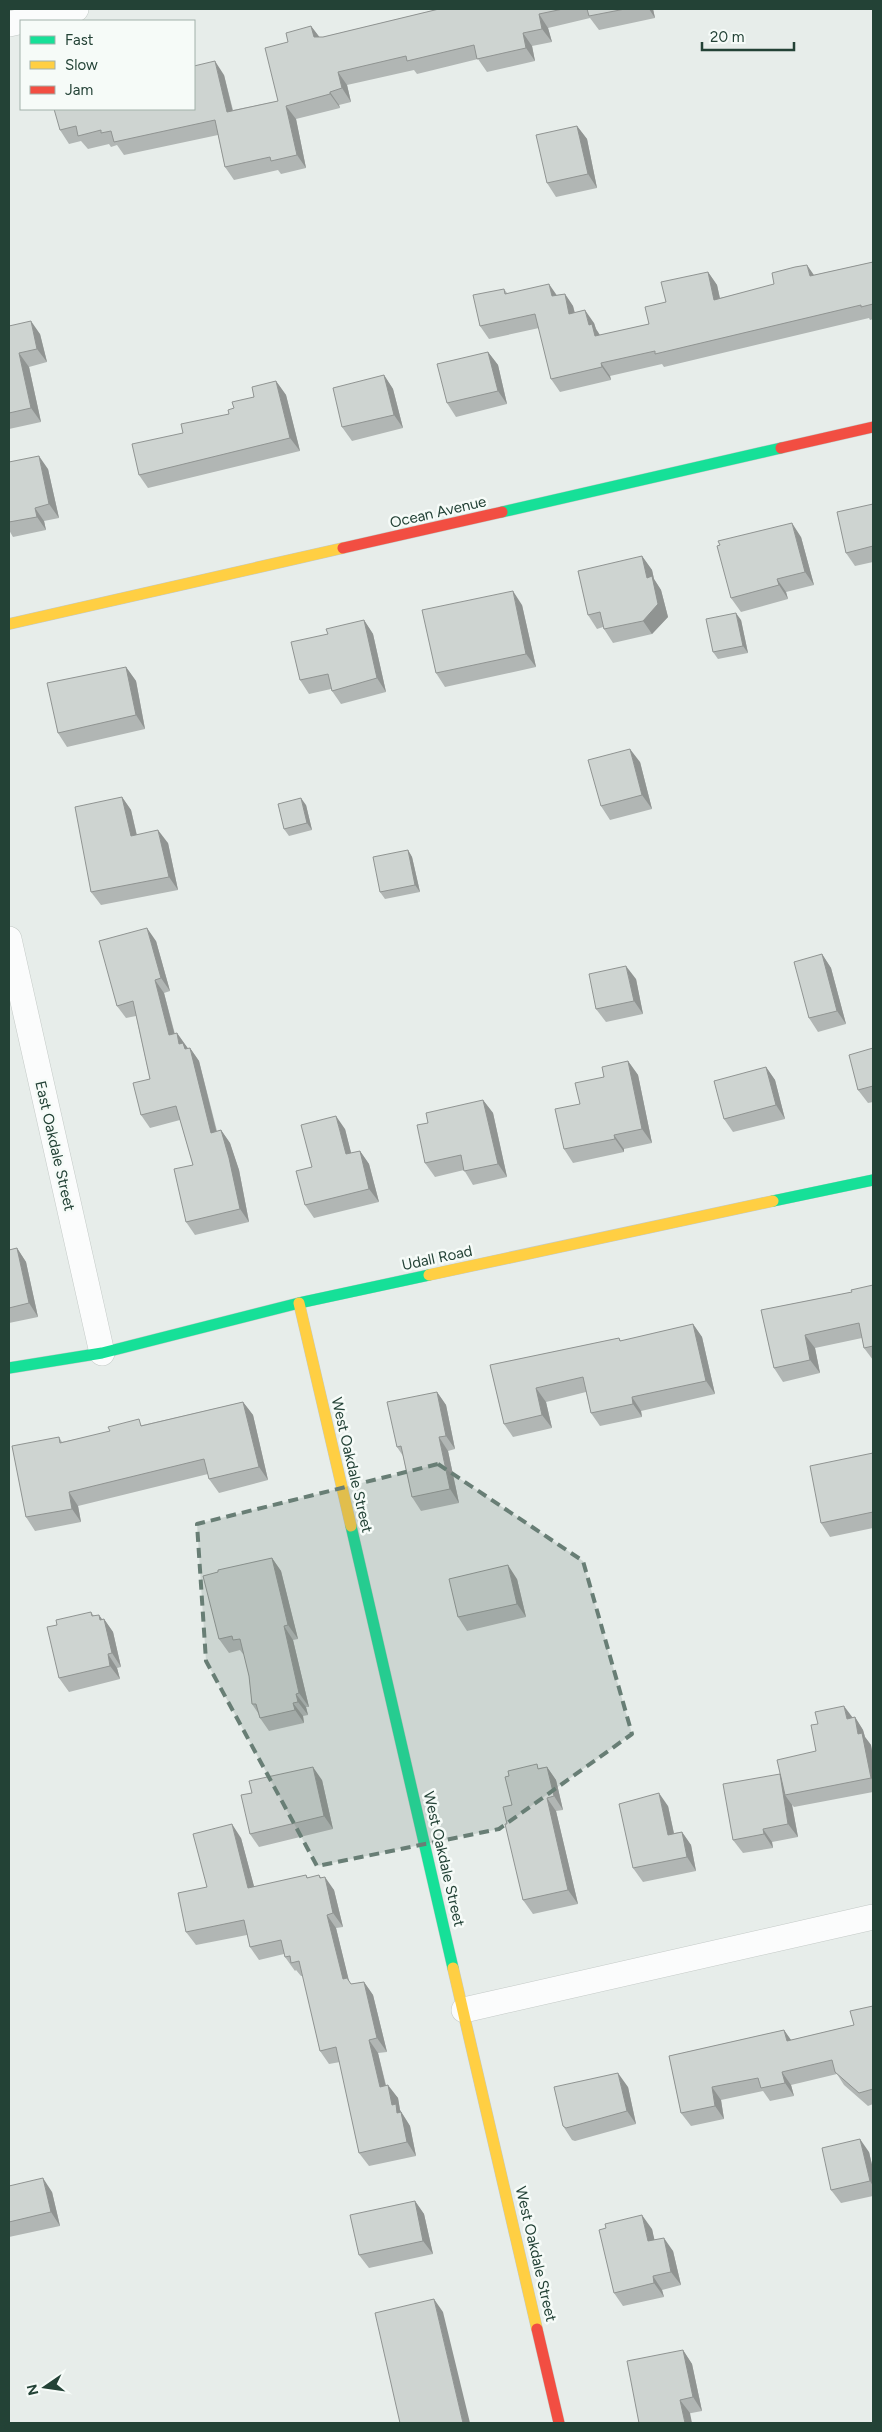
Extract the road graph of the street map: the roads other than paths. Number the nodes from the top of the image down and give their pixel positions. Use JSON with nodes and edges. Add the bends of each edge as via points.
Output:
{"nodes":[{"id":1,"x":76,"y":9,"type":"edge"},
{"id":2,"x":27,"y":20,"type":"edge"},
{"id":3,"x":873,"y":427,"type":"edge"},
{"id":4,"x":9,"y":624,"type":"edge"},
{"id":5,"x":9,"y":939,"type":"edge"},
{"id":6,"x":873,"y":1180,"type":"edge"},
{"id":7,"x":299,"y":1303,"type":"junction"},
{"id":8,"x":102,"y":1353,"type":"junction"},
{"id":9,"x":9,"y":1368,"type":"edge"},
{"id":10,"x":873,"y":1917,"type":"edge"},
{"id":11,"x":464,"y":2010,"type":"junction"},
{"id":12,"x":559,"y":2423,"type":"edge"}],
"edges":[{"from":1,"to":2,"type":"street"},
{"from":3,"to":4,"type":"street","name":"Ocean Avenue"},
{"from":5,"to":8,"type":"street","name":"East Oakdale Street"},
{"from":6,"to":7,"type":"street","name":"Udall Road"},
{"from":7,"to":8,"type":"street","name":"Udall Road"},
{"from":7,"to":11,"type":"street","name":"West Oakdale Street"},
{"from":8,"to":9,"type":"street","name":"Udall Road"},
{"from":10,"to":11,"type":"street"},
{"from":11,"to":12,"type":"street","name":"West Oakdale Street"}]}
